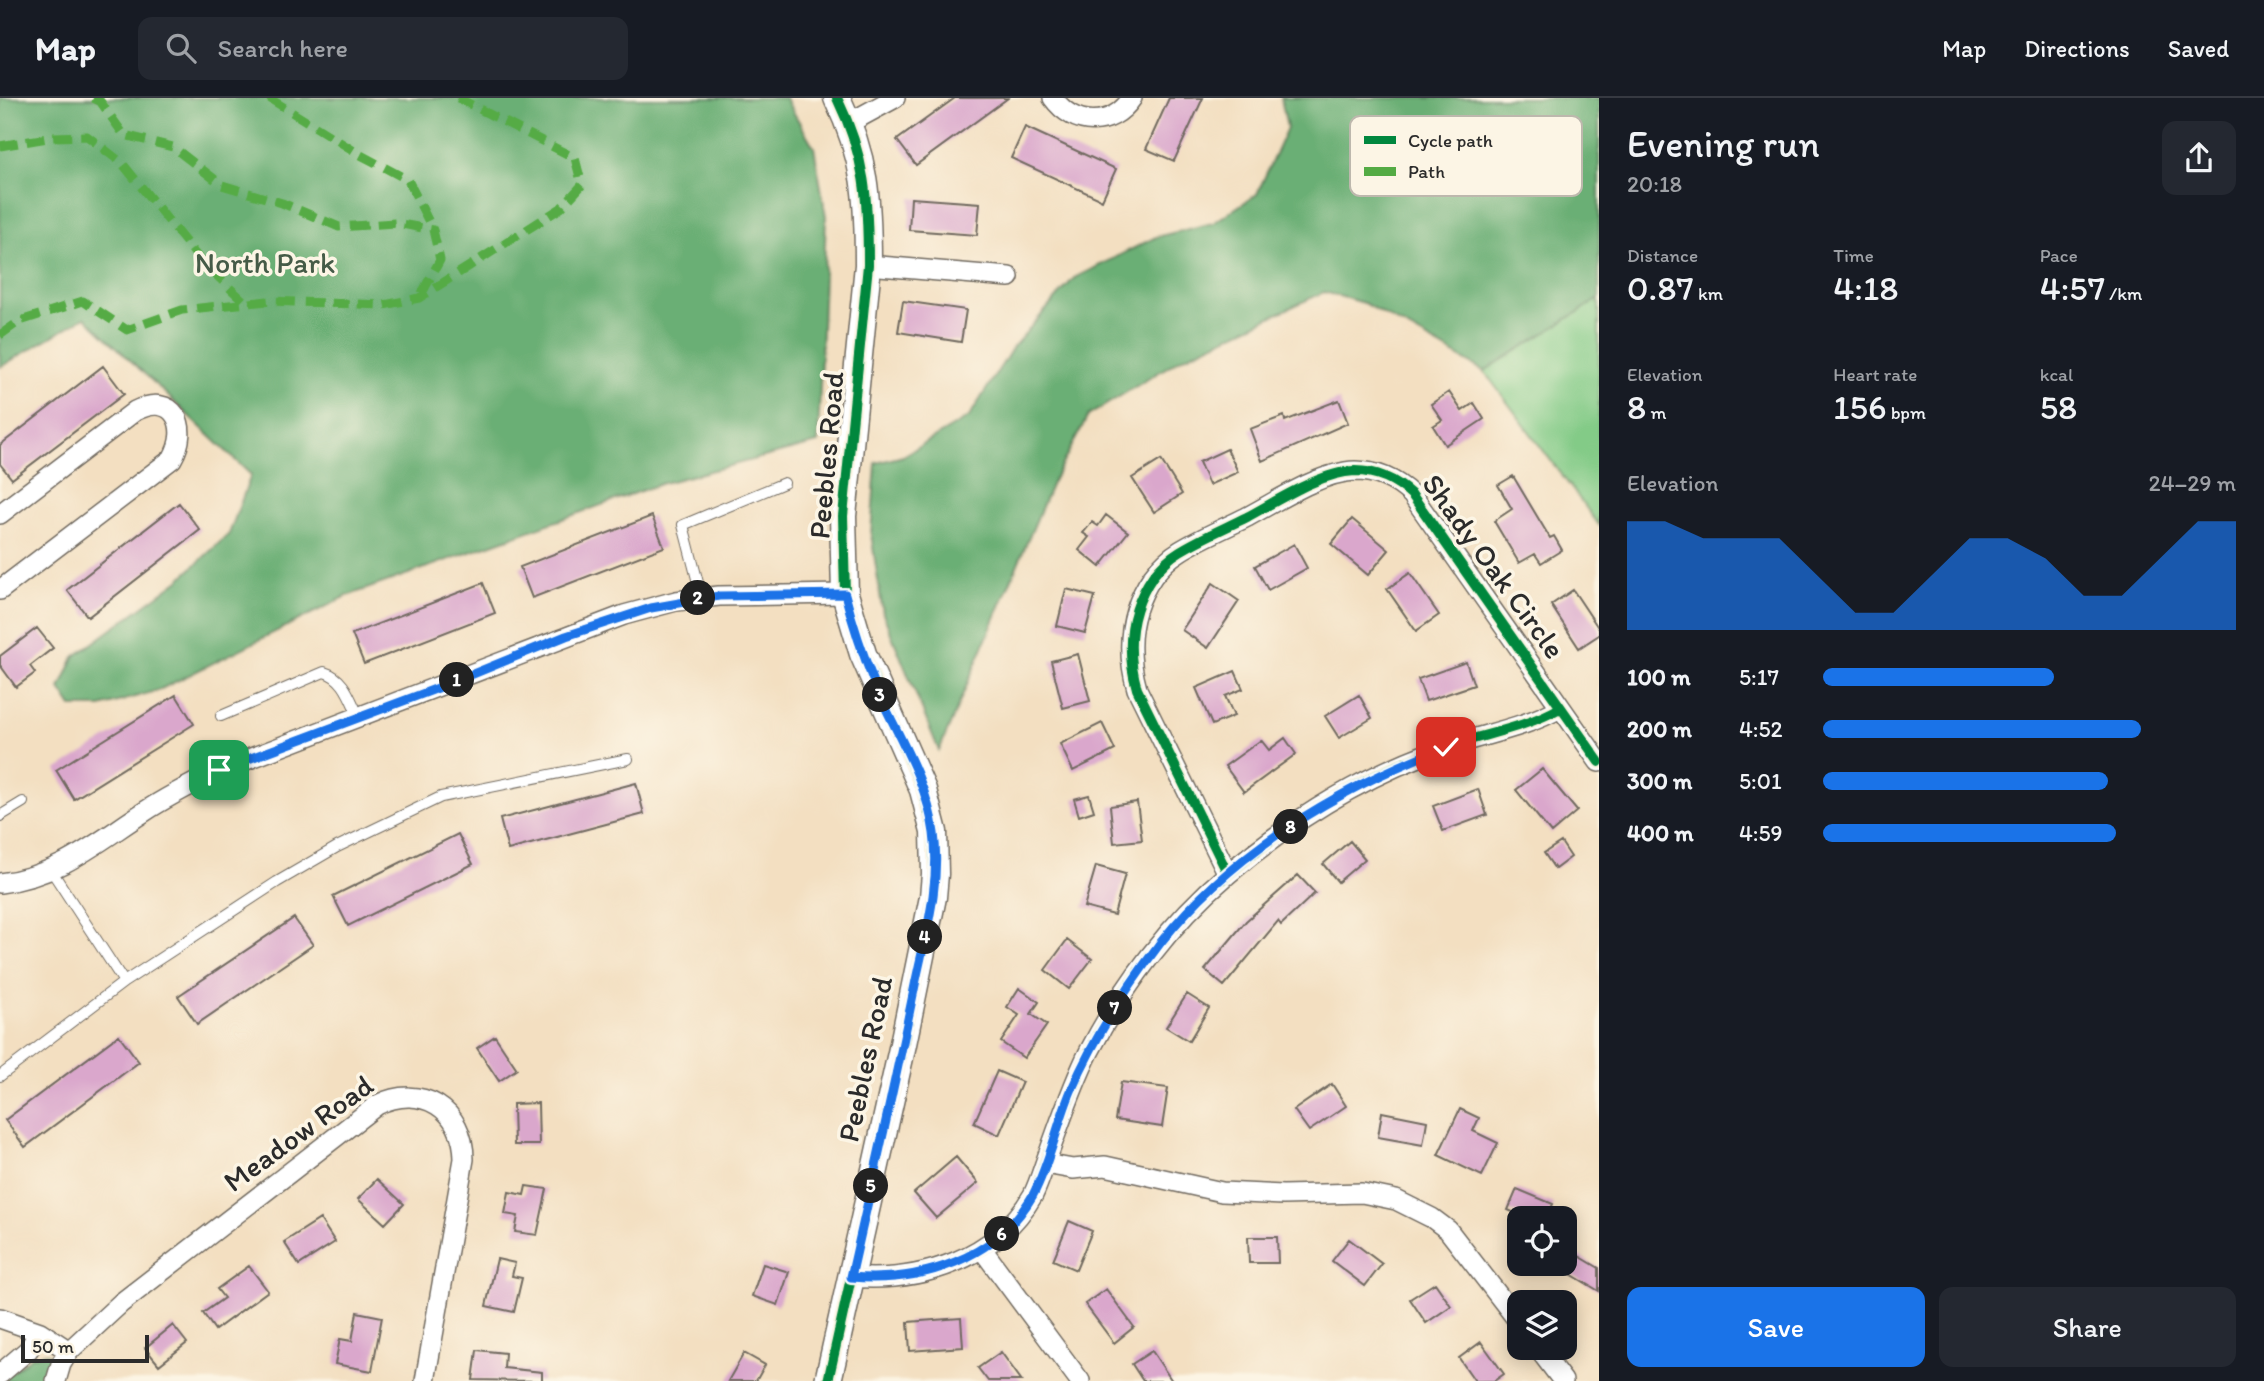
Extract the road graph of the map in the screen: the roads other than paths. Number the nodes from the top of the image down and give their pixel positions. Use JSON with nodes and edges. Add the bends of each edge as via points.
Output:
{"nodes":[{"id":1,"x":837,"y":98,"type":"edge"},
{"id":2,"x":895,"y":98,"type":"edge"},
{"id":3,"x":1053,"y":98,"type":"edge"},
{"id":4,"x":1132,"y":98,"type":"edge"},
{"id":5,"x":849,"y":123,"type":"junction"},
{"id":6,"x":868,"y":264,"type":"junction"},
{"id":7,"x":1009,"y":277,"type":"dead end"},
{"id":8,"x":784,"y":482,"type":"dead end"},
{"id":9,"x":0,"y":514,"type":"edge"},
{"id":10,"x":0,"y":590,"type":"edge"},
{"id":11,"x":845,"y":594,"type":"junction"},
{"id":12,"x":702,"y":598,"type":"junction"},
{"id":13,"x":1560,"y":708,"type":"junction"},
{"id":14,"x":221,"y":716,"type":"dead end"},
{"id":15,"x":359,"y":718,"type":"junction"},
{"id":16,"x":628,"y":759,"type":"dead end"},
{"id":17,"x":1599,"y":762,"type":"edge"},
{"id":18,"x":23,"y":802,"type":"dead end"},
{"id":19,"x":0,"y":816,"type":"edge"},
{"id":20,"x":51,"y":870,"type":"junction"},
{"id":21,"x":1228,"y":874,"type":"junction"},
{"id":22,"x":0,"y":883,"type":"edge"},
{"id":23,"x":124,"y":982,"type":"junction"},
{"id":24,"x":0,"y":1076,"type":"edge"},
{"id":25,"x":1045,"y":1164,"type":"junction"},
{"id":26,"x":982,"y":1250,"type":"junction"},
{"id":27,"x":851,"y":1277,"type":"junction"},
{"id":28,"x":1507,"y":1306,"type":"edge"},
{"id":29,"x":0,"y":1318,"type":"edge"},
{"id":30,"x":40,"y":1332,"type":"junction"},
{"id":31,"x":69,"y":1351,"type":"junction"},
{"id":32,"x":1547,"y":1360,"type":"edge"},
{"id":33,"x":0,"y":1374,"type":"edge"},
{"id":34,"x":56,"y":1381,"type":"edge"},
{"id":35,"x":425,"y":1381,"type":"edge"},
{"id":36,"x":828,"y":1381,"type":"edge"},
{"id":37,"x":1080,"y":1381,"type":"edge"},
{"id":38,"x":1563,"y":1381,"type":"edge"}],
"edges":[{"from":1,"to":5,"type":"street","name":"Peebles Road"},
{"from":2,"to":5,"type":"street"},
{"from":3,"to":4,"type":"street","via":[[1079,120],[1092,121],[1120,111]]},
{"from":5,"to":6,"type":"street","name":"Peebles Road","via":[[864,176]]},
{"from":6,"to":7,"type":"street"},
{"from":6,"to":11,"type":"street","name":"Peebles Road","via":[[843,516]]},
{"from":8,"to":12,"type":"lane","via":[[683,525]]},
{"from":9,"to":10,"type":"street","via":[[135,411],[154,404],[177,417],[180,446],[172,459]]},
{"from":11,"to":12,"type":"street"},
{"from":11,"to":27,"type":"street","name":"Peebles Road","via":[[876,686],[923,790],[935,852],[933,897]]},
{"from":12,"to":15,"type":"street","via":[[600,624]]},
{"from":13,"to":17,"type":"street","name":"Shady Oak Circle"},
{"from":13,"to":21,"type":"street","via":[[1372,777],[1300,820]]},
{"from":13,"to":21,"type":"street","name":"Shady Oak Circle","via":[[1422,508],[1403,487],[1380,475],[1338,473],[1190,545],[1154,574],[1145,589],[1133,623],[1130,654],[1138,689]]},
{"from":14,"to":15,"type":"lane","via":[[324,672],[335,676],[346,690]]},
{"from":15,"to":20,"type":"street","via":[[219,770]]},
{"from":16,"to":23,"type":"lane","via":[[441,797],[277,882]]},
{"from":18,"to":19,"type":"lane"},
{"from":20,"to":22,"type":"street"},
{"from":20,"to":23,"type":"lane"},
{"from":21,"to":25,"type":"street","via":[[1161,942],[1114,1010],[1075,1083]]},
{"from":23,"to":24,"type":"lane"},
{"from":25,"to":26,"type":"street","via":[[1021,1212]]},
{"from":25,"to":28,"type":"street","via":[[1073,1169],[1105,1166],[1222,1192],[1362,1193],[1396,1200],[1448,1230]]},
{"from":26,"to":27,"type":"street","via":[[920,1273]]},
{"from":26,"to":37,"type":"street"},
{"from":27,"to":36,"type":"street","name":"Peebles Road"},
{"from":29,"to":30,"type":"street"},
{"from":30,"to":31,"type":"street"},
{"from":30,"to":33,"type":"street","via":[[28,1350]]},
{"from":31,"to":34,"type":"street","name":"Meadow Road"},
{"from":31,"to":35,"type":"street","name":"Meadow Road","via":[[121,1303],[348,1126],[387,1100],[409,1096],[431,1102],[450,1115],[464,1147]]},
{"from":32,"to":38,"type":"street"}]}
